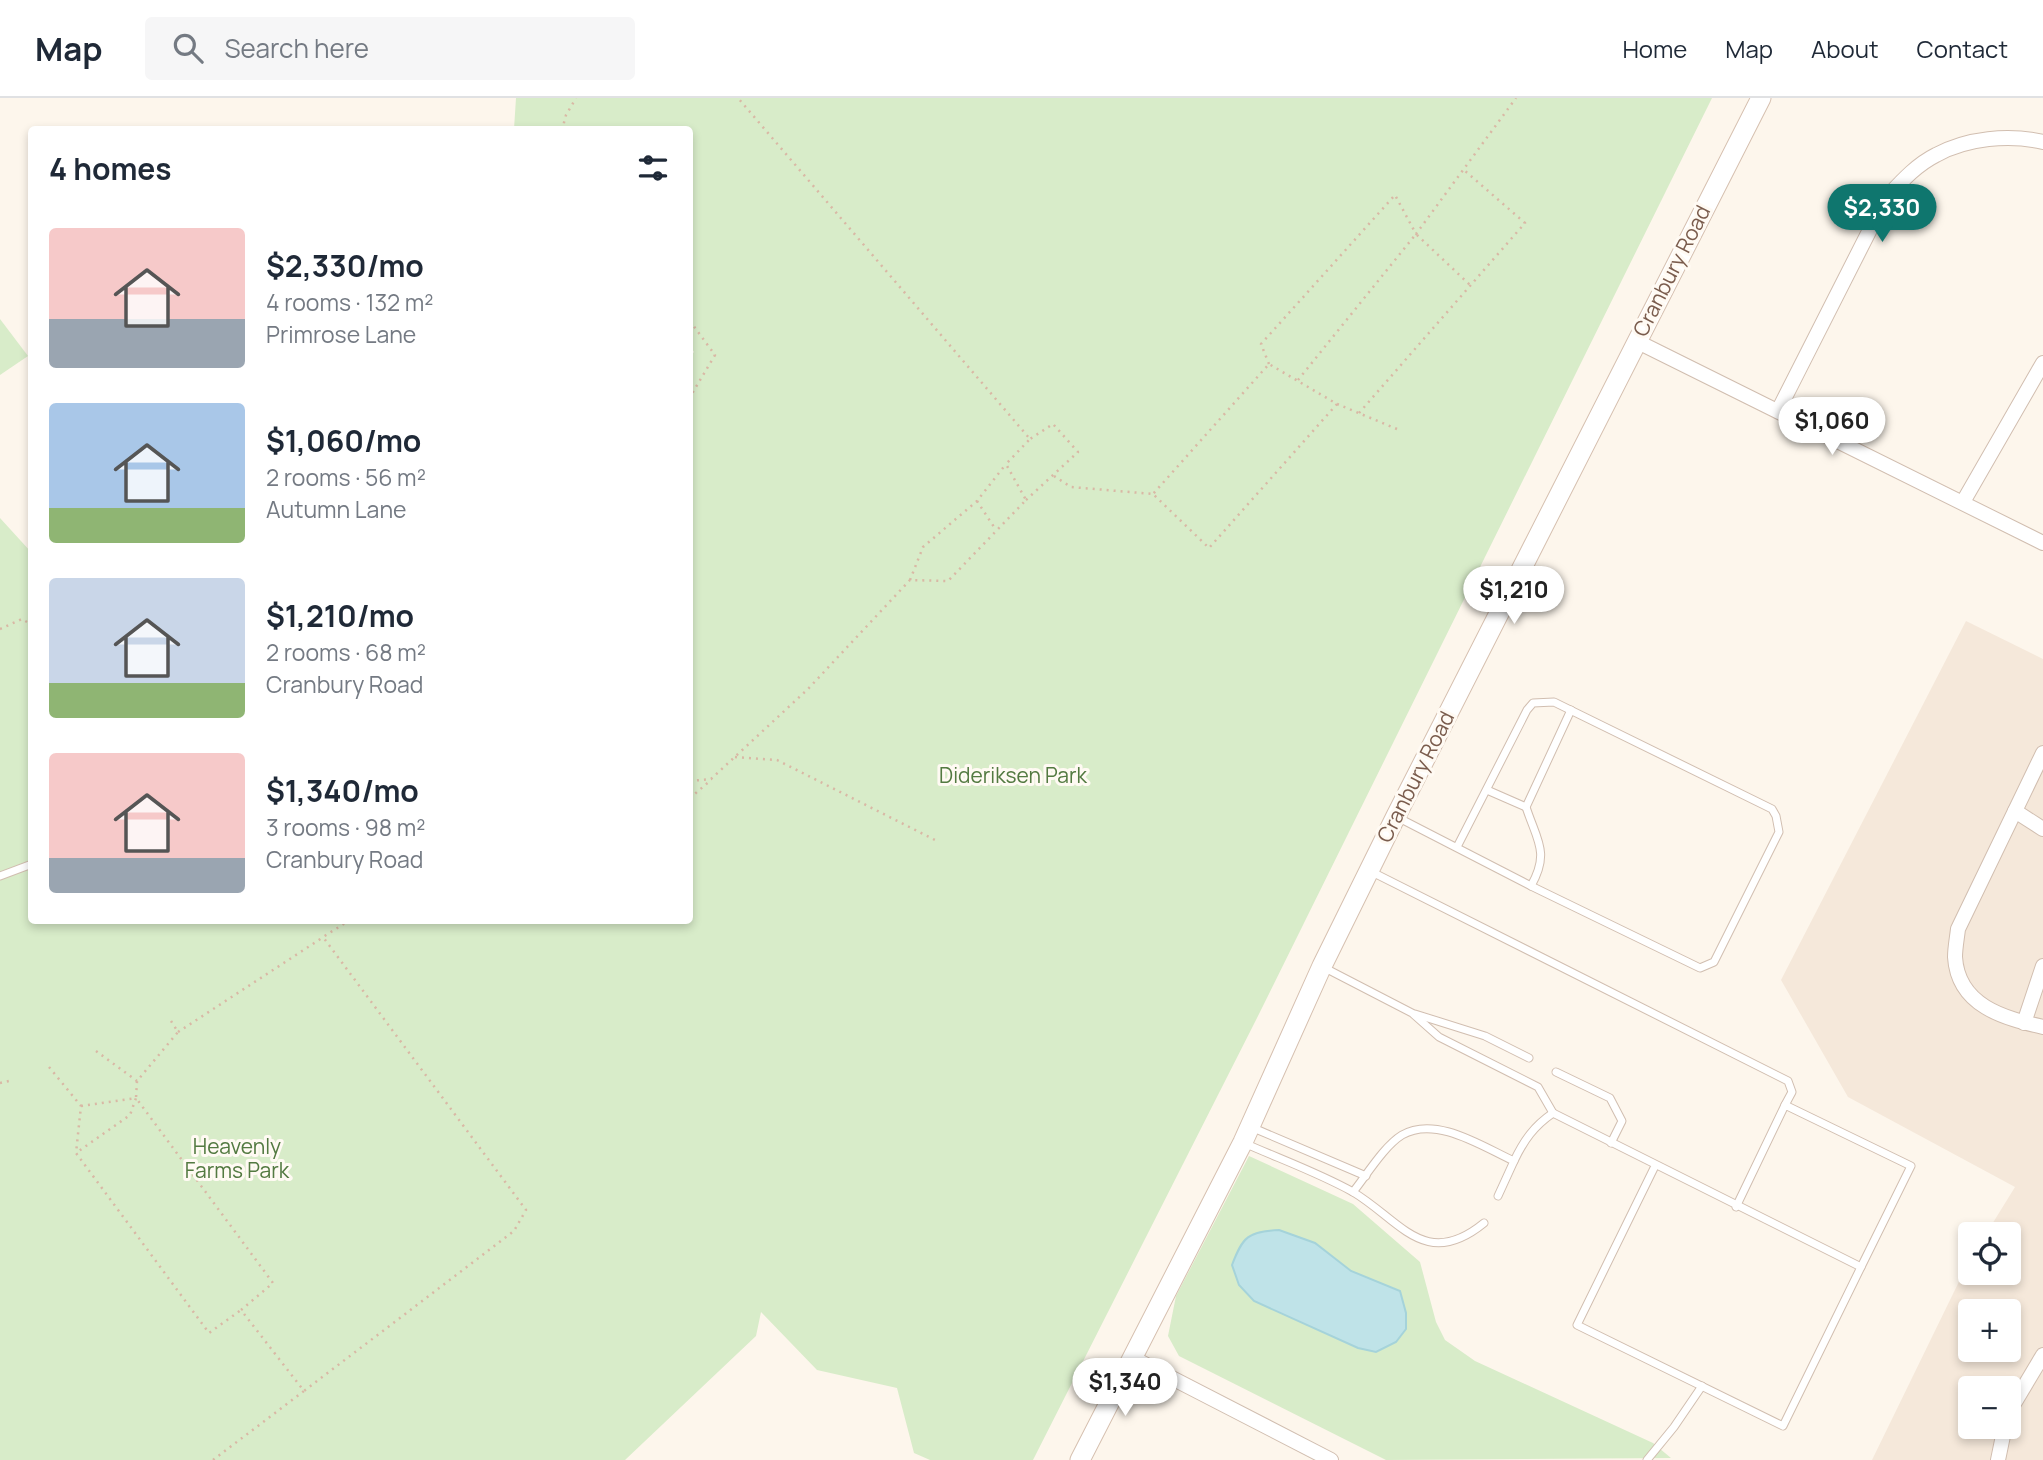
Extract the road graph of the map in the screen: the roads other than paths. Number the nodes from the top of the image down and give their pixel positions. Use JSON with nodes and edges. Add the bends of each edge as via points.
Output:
{"nodes":[{"id":1,"x":1761,"y":98,"type":"edge"},
{"id":2,"x":2043,"y":142,"type":"edge"},
{"id":3,"x":1636,"y":341,"type":"junction"},
{"id":4,"x":2043,"y":363,"type":"edge"},
{"id":5,"x":1778,"y":411,"type":"junction"},
{"id":6,"x":1963,"y":502,"type":"junction"},
{"id":7,"x":2043,"y":543,"type":"edge"},
{"id":8,"x":1571,"y":710,"type":"junction"},
{"id":9,"x":2043,"y":752,"type":"edge"},
{"id":10,"x":1488,"y":790,"type":"junction"},
{"id":11,"x":1526,"y":807,"type":"junction"},
{"id":12,"x":2015,"y":811,"type":"junction"},
{"id":13,"x":1395,"y":817,"type":"junction"},
{"id":14,"x":2043,"y":830,"type":"edge"},
{"id":15,"x":1457,"y":847,"type":"junction"},
{"id":16,"x":28,"y":865,"type":"edge"},
{"id":17,"x":1369,"y":870,"type":"junction"},
{"id":18,"x":0,"y":876,"type":"edge"},
{"id":19,"x":1531,"y":886,"type":"junction"},
{"id":20,"x":2043,"y":966,"type":"edge"},
{"id":21,"x":1322,"y":967,"type":"junction"},
{"id":22,"x":1412,"y":1013,"type":"junction"},
{"id":23,"x":2024,"y":1023,"type":"junction"},
{"id":24,"x":2043,"y":1027,"type":"edge"},
{"id":25,"x":1529,"y":1058,"type":"dead end"},
{"id":26,"x":1556,"y":1072,"type":"dead end"},
{"id":27,"x":1785,"y":1105,"type":"junction"},
{"id":28,"x":1553,"y":1113,"type":"junction"},
{"id":29,"x":1247,"y":1134,"type":"junction"},
{"id":30,"x":1611,"y":1143,"type":"junction"},
{"id":31,"x":1514,"y":1161,"type":"junction"},
{"id":32,"x":1655,"y":1166,"type":"junction"},
{"id":33,"x":1366,"y":1176,"type":"junction"},
{"id":34,"x":1353,"y":1192,"type":"junction"},
{"id":35,"x":1498,"y":1196,"type":"dead end"},
{"id":36,"x":1737,"y":1207,"type":"junction"},
{"id":37,"x":1484,"y":1223,"type":"dead end"},
{"id":38,"x":1861,"y":1267,"type":"junction"},
{"id":39,"x":2043,"y":1355,"type":"edge"},
{"id":40,"x":1133,"y":1358,"type":"junction"},
{"id":41,"x":1702,"y":1386,"type":"junction"},
{"id":42,"x":2021,"y":1392,"type":"edge"},
{"id":43,"x":2002,"y":1439,"type":"edge"},
{"id":44,"x":1080,"y":1460,"type":"edge"},
{"id":45,"x":1331,"y":1460,"type":"edge"},
{"id":46,"x":1647,"y":1460,"type":"edge"},
{"id":47,"x":1998,"y":1460,"type":"edge"}],
"edges":[{"from":1,"to":3,"type":"main road","name":"Cranbury Road"},
{"from":2,"to":5,"type":"street","via":[[1980,139],[1936,154],[1907,175],[1886,198]]},
{"from":3,"to":5,"type":"street"},
{"from":3,"to":13,"type":"main road","name":"Cranbury Road"},
{"from":4,"to":6,"type":"street"},
{"from":5,"to":6,"type":"street"},
{"from":6,"to":7,"type":"street"},
{"from":8,"to":10,"type":"lane","via":[[1554,702],[1533,703]]},
{"from":8,"to":11,"type":"lane"},
{"from":8,"to":19,"type":"lane","via":[[1772,809],[1779,832],[1708,967],[1691,965]]},
{"from":9,"to":12,"type":"street"},
{"from":10,"to":11,"type":"lane"},
{"from":10,"to":15,"type":"lane"},
{"from":11,"to":19,"type":"lane","via":[[1543,857]]},
{"from":12,"to":14,"type":"street"},
{"from":12,"to":23,"type":"street","via":[[1958,929],[1955,956],[1962,982],[1981,1005]]},
{"from":13,"to":15,"type":"lane"},
{"from":13,"to":17,"type":"main road","name":"Cranbury Road"},
{"from":15,"to":19,"type":"lane"},
{"from":16,"to":18,"type":"lane"},
{"from":17,"to":21,"type":"main road","name":"Cranbury Road"},
{"from":17,"to":27,"type":"lane","via":[[1788,1081],[1792,1092]]},
{"from":20,"to":23,"type":"street"},
{"from":21,"to":22,"type":"lane"},
{"from":21,"to":29,"type":"main road","name":"Cranbury Road"},
{"from":22,"to":25,"type":"lane","via":[[1485,1036]]},
{"from":22,"to":28,"type":"lane","via":[[1439,1037],[1538,1087]]},
{"from":23,"to":24,"type":"street"},
{"from":26,"to":30,"type":"lane","via":[[1610,1098],[1622,1121]]},
{"from":27,"to":36,"type":"lane"},
{"from":27,"to":38,"type":"lane","via":[[1911,1166]]},
{"from":28,"to":30,"type":"lane"},
{"from":28,"to":31,"type":"lane","via":[[1537,1124]]},
{"from":29,"to":33,"type":"lane"},
{"from":29,"to":34,"type":"lane"},
{"from":29,"to":40,"type":"main road","name":"Cranbury Road"},
{"from":30,"to":32,"type":"lane"},
{"from":31,"to":33,"type":"lane","via":[[1444,1130],[1424,1128],[1402,1135]]},
{"from":31,"to":35,"type":"lane"},
{"from":32,"to":36,"type":"lane"},
{"from":32,"to":41,"type":"lane","via":[[1577,1325]]},
{"from":33,"to":34,"type":"lane"},
{"from":34,"to":37,"type":"lane","via":[[1410,1236],[1429,1241],[1468,1237]]},
{"from":36,"to":38,"type":"lane"},
{"from":38,"to":41,"type":"lane","via":[[1783,1426]]},
{"from":39,"to":42,"type":"street"},
{"from":40,"to":44,"type":"main road","name":"Cranbury Road"},
{"from":40,"to":45,"type":"street"},
{"from":41,"to":46,"type":"lane"},
{"from":43,"to":47,"type":"street"}]}
